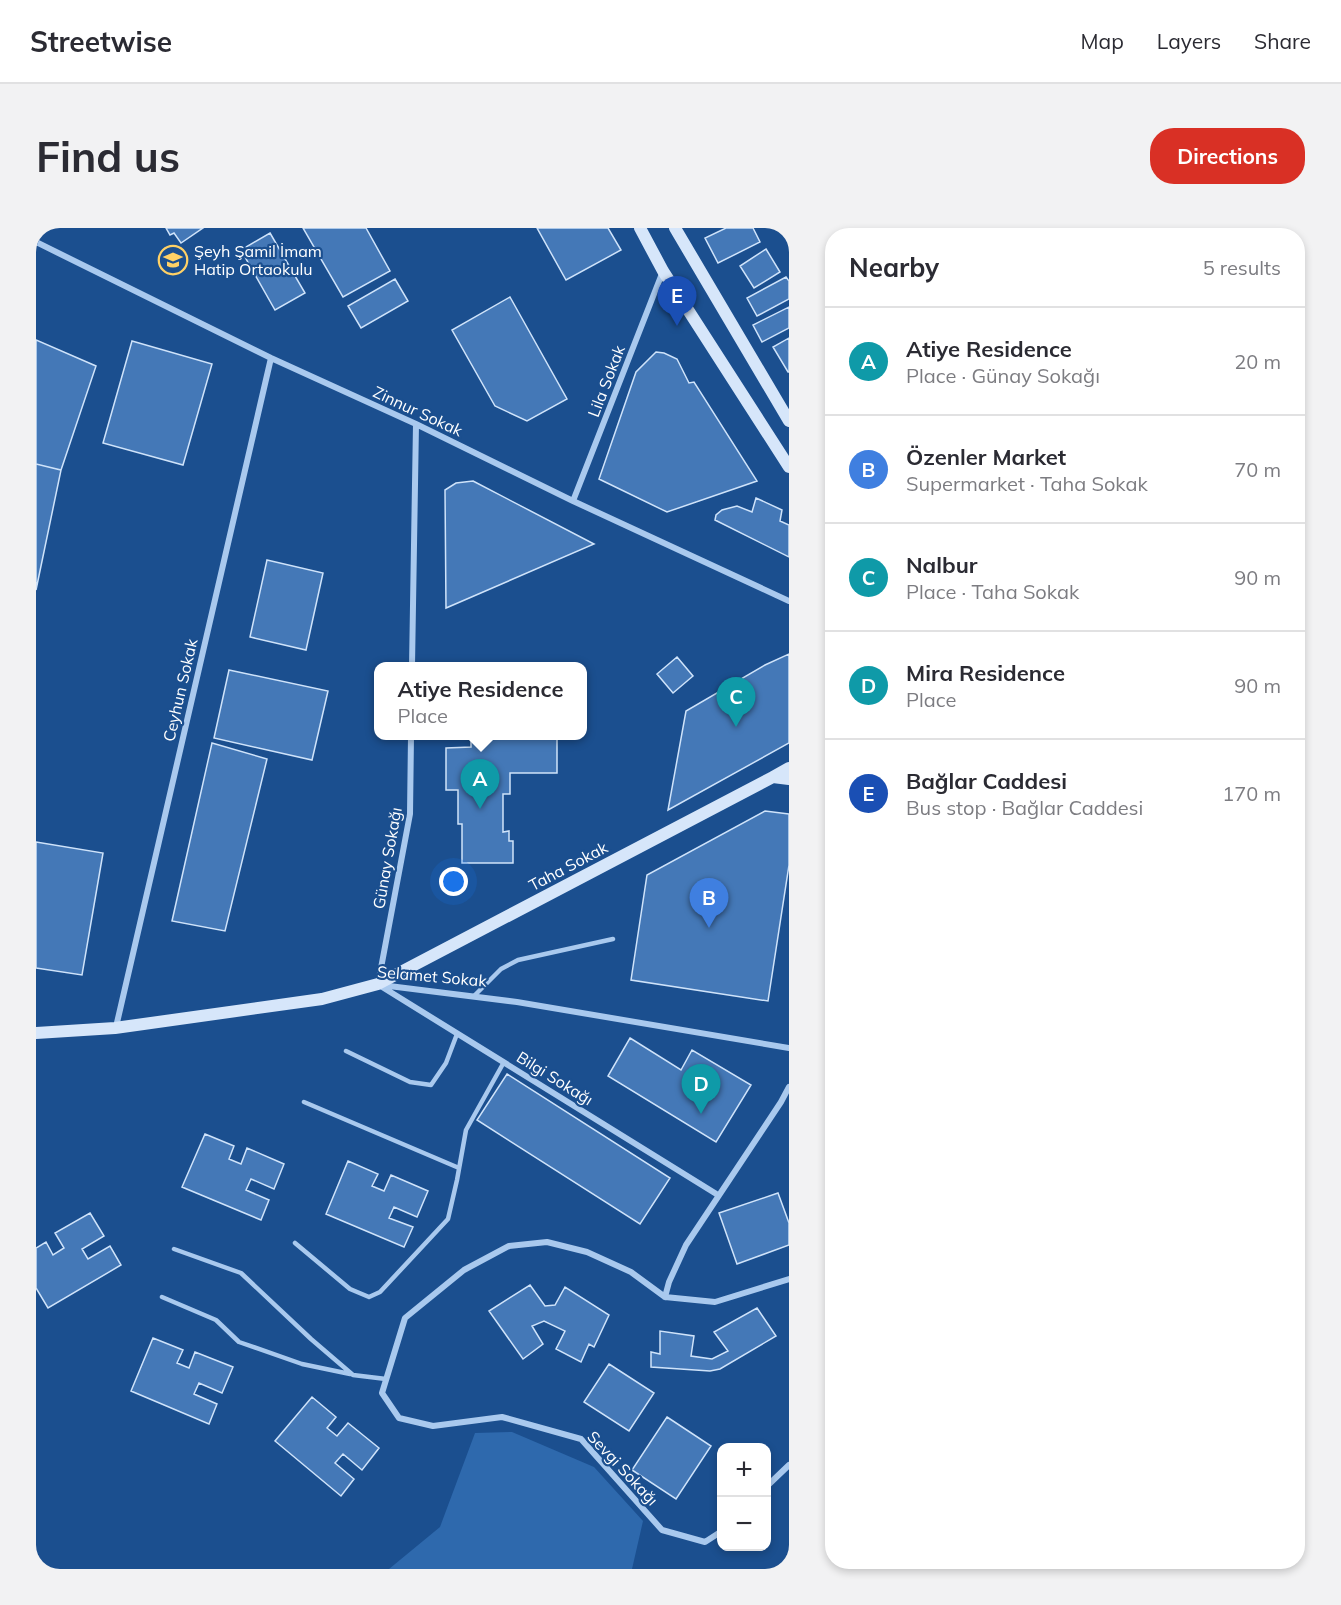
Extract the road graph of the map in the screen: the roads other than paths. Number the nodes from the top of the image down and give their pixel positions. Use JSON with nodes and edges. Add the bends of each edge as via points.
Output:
{"nodes":[{"id":1,"x":640,"y":228,"type":"edge"},
{"id":2,"x":675,"y":228,"type":"edge"},
{"id":3,"x":36,"y":242,"type":"edge"},
{"id":4,"x":663,"y":271,"type":"junction"},
{"id":5,"x":271,"y":358,"type":"junction"},
{"id":6,"x":789,"y":421,"type":"edge"},
{"id":7,"x":416,"y":424,"type":"junction"},
{"id":8,"x":789,"y":467,"type":"edge"},
{"id":9,"x":573,"y":501,"type":"junction"},
{"id":10,"x":789,"y":601,"type":"edge"},
{"id":11,"x":412,"y":662,"type":"edge"},
{"id":12,"x":411,"y":740,"type":"edge"},
{"id":13,"x":789,"y":768,"type":"edge"},
{"id":14,"x":773,"y":777,"type":"junction"},
{"id":15,"x":789,"y":779,"type":"edge"},
{"id":16,"x":614,"y":939,"type":"dead end"},
{"id":17,"x":378,"y":984,"type":"junction"},
{"id":18,"x":474,"y":996,"type":"junction"},
{"id":19,"x":115,"y":1028,"type":"junction"},
{"id":20,"x":36,"y":1033,"type":"edge"},
{"id":21,"x":457,"y":1034,"type":"junction"},
{"id":22,"x":789,"y":1048,"type":"edge"},
{"id":23,"x":346,"y":1051,"type":"dead end"},
{"id":24,"x":504,"y":1062,"type":"junction"},
{"id":25,"x":789,"y":1087,"type":"edge"},
{"id":26,"x":304,"y":1102,"type":"dead end"},
{"id":27,"x":459,"y":1168,"type":"junction"},
{"id":28,"x":718,"y":1196,"type":"junction"},
{"id":29,"x":295,"y":1243,"type":"dead end"},
{"id":30,"x":174,"y":1249,"type":"dead end"},
{"id":31,"x":789,"y":1279,"type":"edge"},
{"id":32,"x":162,"y":1297,"type":"dead end"},
{"id":33,"x":665,"y":1297,"type":"junction"},
{"id":34,"x":353,"y":1375,"type":"junction"},
{"id":35,"x":386,"y":1379,"type":"junction"},
{"id":36,"x":789,"y":1465,"type":"edge"},
{"id":37,"x":771,"y":1482,"type":"edge"},
{"id":38,"x":717,"y":1534,"type":"edge"}],
"edges":[{"from":1,"to":4,"type":"street"},
{"from":2,"to":6,"type":"street"},
{"from":3,"to":5,"type":"street","name":"Zinnur Sokak"},
{"from":4,"to":8,"type":"street"},
{"from":4,"to":9,"type":"street","name":"Lila Sokak"},
{"from":5,"to":7,"type":"street","name":"Zinnur Sokak"},
{"from":5,"to":19,"type":"street","name":"Ceyhun Sokak"},
{"from":7,"to":9,"type":"street","name":"Zinnur Sokak"},
{"from":7,"to":11,"type":"street"},
{"from":9,"to":10,"type":"street","name":"Zinnur Sokak"},
{"from":12,"to":17,"type":"street","name":"Günay Sokağı","via":[[410,814]]},
{"from":13,"to":14,"type":"street","name":"Taha Sokak"},
{"from":14,"to":15,"type":"street"},
{"from":14,"to":17,"type":"street","name":"Taha Sokak"},
{"from":16,"to":18,"type":"lane","via":[[518,960],[501,969]]},
{"from":17,"to":18,"type":"street","name":"Selamet Sokak"},
{"from":17,"to":19,"type":"street","name":"Selamet Sokak","via":[[322,999]]},
{"from":17,"to":21,"type":"street","name":"Bilgi Sokağı"},
{"from":18,"to":22,"type":"street","name":"Selamet Sokak"},
{"from":19,"to":20,"type":"street","name":"Selamet Sokak"},
{"from":21,"to":23,"type":"lane","via":[[446,1063],[431,1085],[410,1082]]},
{"from":21,"to":24,"type":"street","name":"Bilgi Sokağı"},
{"from":24,"to":27,"type":"lane","via":[[466,1130]]},
{"from":24,"to":28,"type":"street","name":"Bilgi Sokağı"},
{"from":25,"to":28,"type":"street"},
{"from":26,"to":27,"type":"lane"},
{"from":27,"to":29,"type":"lane","via":[[448,1219],[380,1292],[369,1297],[350,1288]]},
{"from":28,"to":33,"type":"street","via":[[686,1245]]},
{"from":30,"to":34,"type":"lane","via":[[241,1273]]},
{"from":31,"to":33,"type":"street","via":[[715,1302]]},
{"from":32,"to":34,"type":"lane","via":[[216,1320],[239,1342],[302,1364]]},
{"from":33,"to":35,"type":"street","name":"Sevgi Sokağı","via":[[631,1272],[587,1252],[547,1242],[509,1246],[464,1270],[405,1318]]},
{"from":34,"to":35,"type":"lane"},
{"from":35,"to":38,"type":"street","name":"Sevgi Sokağı","via":[[382,1393],[399,1418],[433,1426],[502,1417],[581,1439],[662,1530],[705,1542]]},
{"from":36,"to":37,"type":"street"}]}
